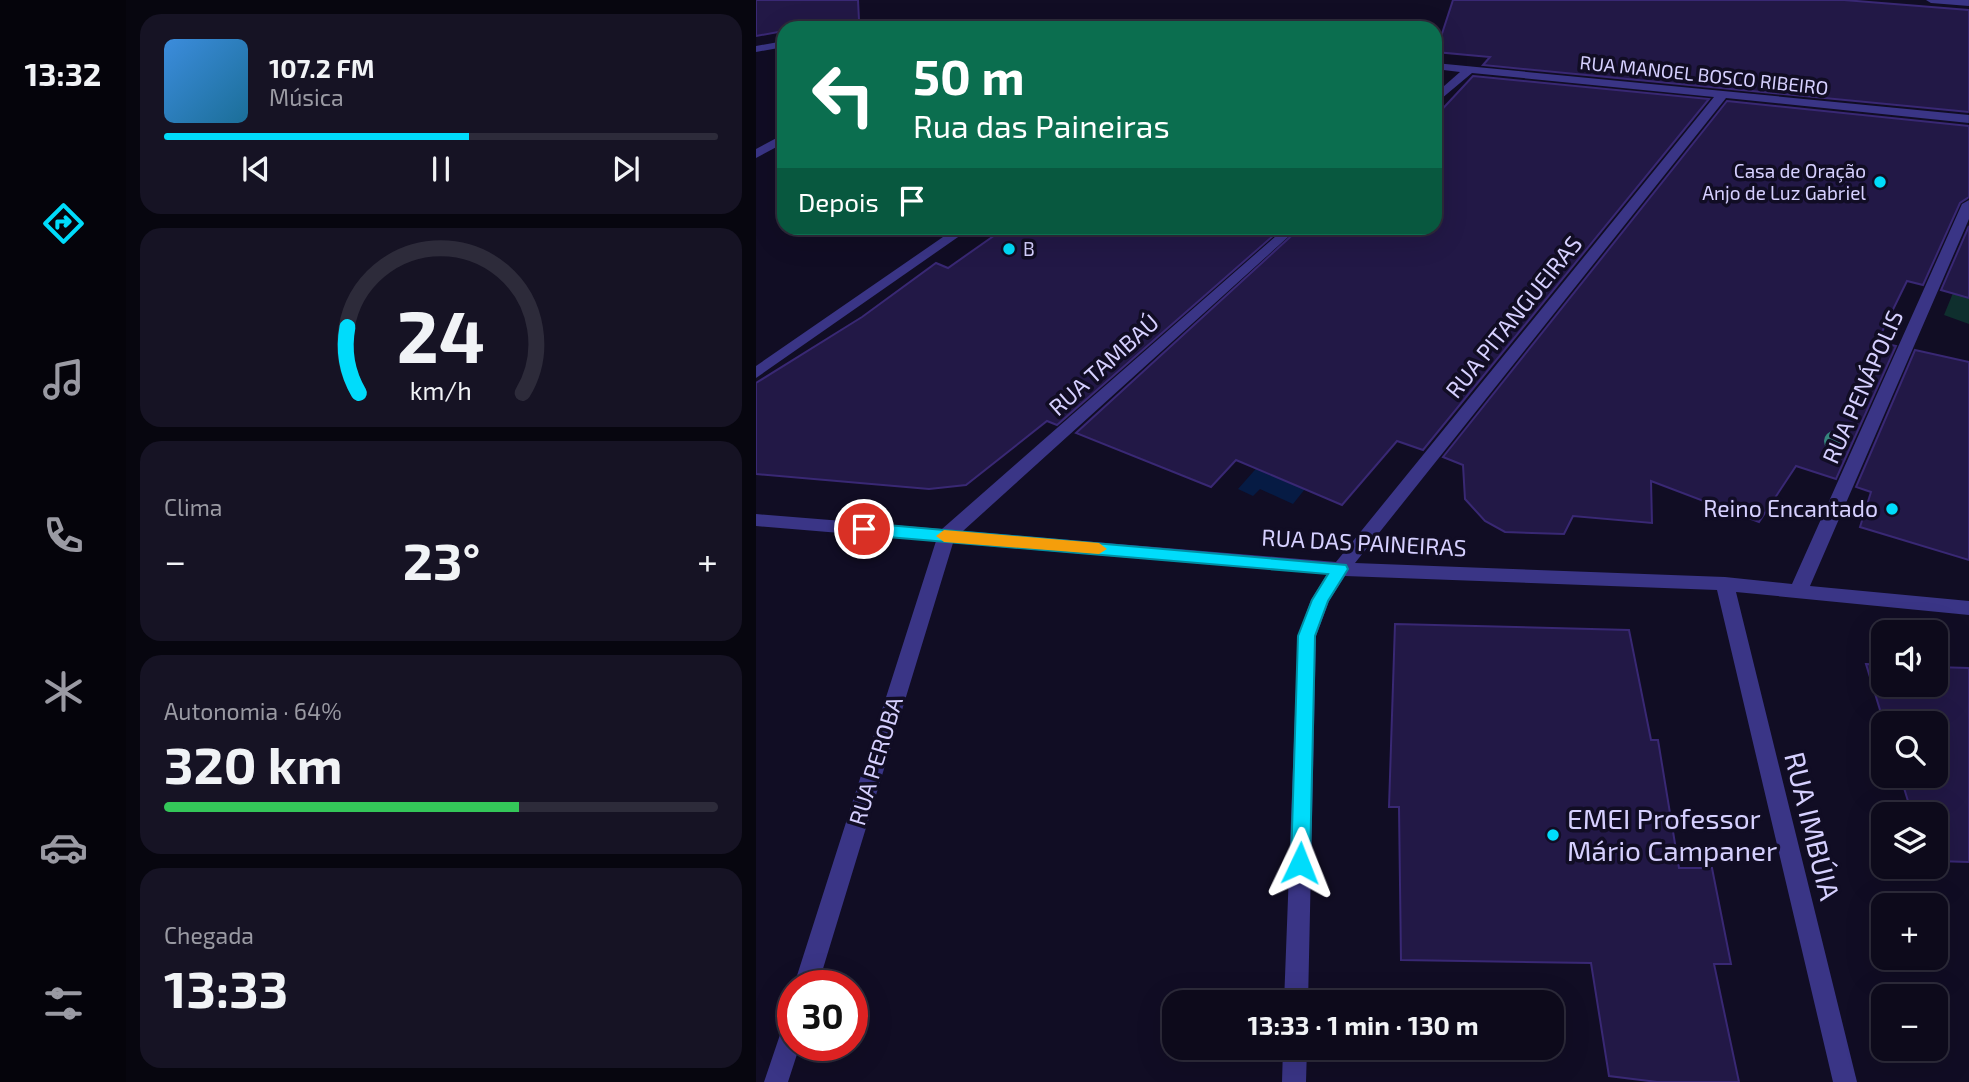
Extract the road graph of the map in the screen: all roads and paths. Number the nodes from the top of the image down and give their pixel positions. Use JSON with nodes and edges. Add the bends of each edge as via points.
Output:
{"nodes":[{"id":1,"x":1931,"y":0,"type":"edge"},
{"id":2,"x":1969,"y":3,"type":"edge"},
{"id":3,"x":777,"y":45,"type":"edge"},
{"id":4,"x":756,"y":49,"type":"edge"},
{"id":5,"x":1442,"y":67,"type":"edge"},
{"id":6,"x":1470,"y":69,"type":"junction"},
{"id":7,"x":1442,"y":94,"type":"edge"},
{"id":8,"x":1723,"y":94,"type":"junction"},
{"id":9,"x":1969,"y":119,"type":"edge"},
{"id":10,"x":777,"y":142,"type":"edge"},
{"id":11,"x":756,"y":154,"type":"edge"},
{"id":12,"x":1969,"y":204,"type":"edge"},
{"id":13,"x":954,"y":235,"type":"edge"},
{"id":14,"x":1284,"y":235,"type":"edge"},
{"id":15,"x":756,"y":373,"type":"edge"},
{"id":16,"x":756,"y":520,"type":"edge"},
{"id":17,"x":946,"y":536,"type":"junction"},
{"id":18,"x":1340,"y":569,"type":"junction"},
{"id":19,"x":1725,"y":584,"type":"junction"},
{"id":20,"x":1799,"y":589,"type":"junction"},
{"id":21,"x":1969,"y":608,"type":"edge"},
{"id":22,"x":811,"y":970,"type":"edge"},
{"id":23,"x":1296,"y":990,"type":"edge"},
{"id":24,"x":1295,"y":1060,"type":"edge"},
{"id":25,"x":783,"y":1061,"type":"edge"},
{"id":26,"x":776,"y":1082,"type":"edge"},
{"id":27,"x":1294,"y":1082,"type":"edge"},
{"id":28,"x":1845,"y":1082,"type":"edge"}],
"edges":[{"from":1,"to":2,"type":"street"},
{"from":3,"to":4,"type":"street"},
{"from":5,"to":6,"type":"street","name":"RUA MANOEL BOSCO RIBEIRO"},
{"from":6,"to":7,"type":"street"},
{"from":6,"to":8,"type":"street","name":"RUA MANOEL BOSCO RIBEIRO"},
{"from":8,"to":9,"type":"street","name":"RUA MANOEL BOSCO RIBEIRO"},
{"from":8,"to":18,"type":"street","name":"RUA PITANGUEIRAS"},
{"from":10,"to":11,"type":"street"},
{"from":12,"to":20,"type":"street","name":"RUA PENÁPOLIS"},
{"from":13,"to":15,"type":"street"},
{"from":14,"to":17,"type":"street","name":"RUA TAMBAÚ"},
{"from":16,"to":17,"type":"street","name":"RUA DAS PAINEIRAS"},
{"from":17,"to":18,"type":"street","name":"RUA DAS PAINEIRAS"},
{"from":17,"to":22,"type":"street","name":"RUA PEROBA"},
{"from":18,"to":19,"type":"street","name":"RUA DAS PAINEIRAS"},
{"from":18,"to":23,"type":"street","name":"RUA PITANGUEIRAS","via":[[1320,600],[1307,636]]},
{"from":19,"to":20,"type":"street","name":"RUA DAS PAINEIRAS"},
{"from":19,"to":28,"type":"street","name":"RUA IMBÚIA"},
{"from":20,"to":21,"type":"street","name":"RUA DAS PAINEIRAS"},
{"from":24,"to":27,"type":"street"},
{"from":25,"to":26,"type":"street"}]}
